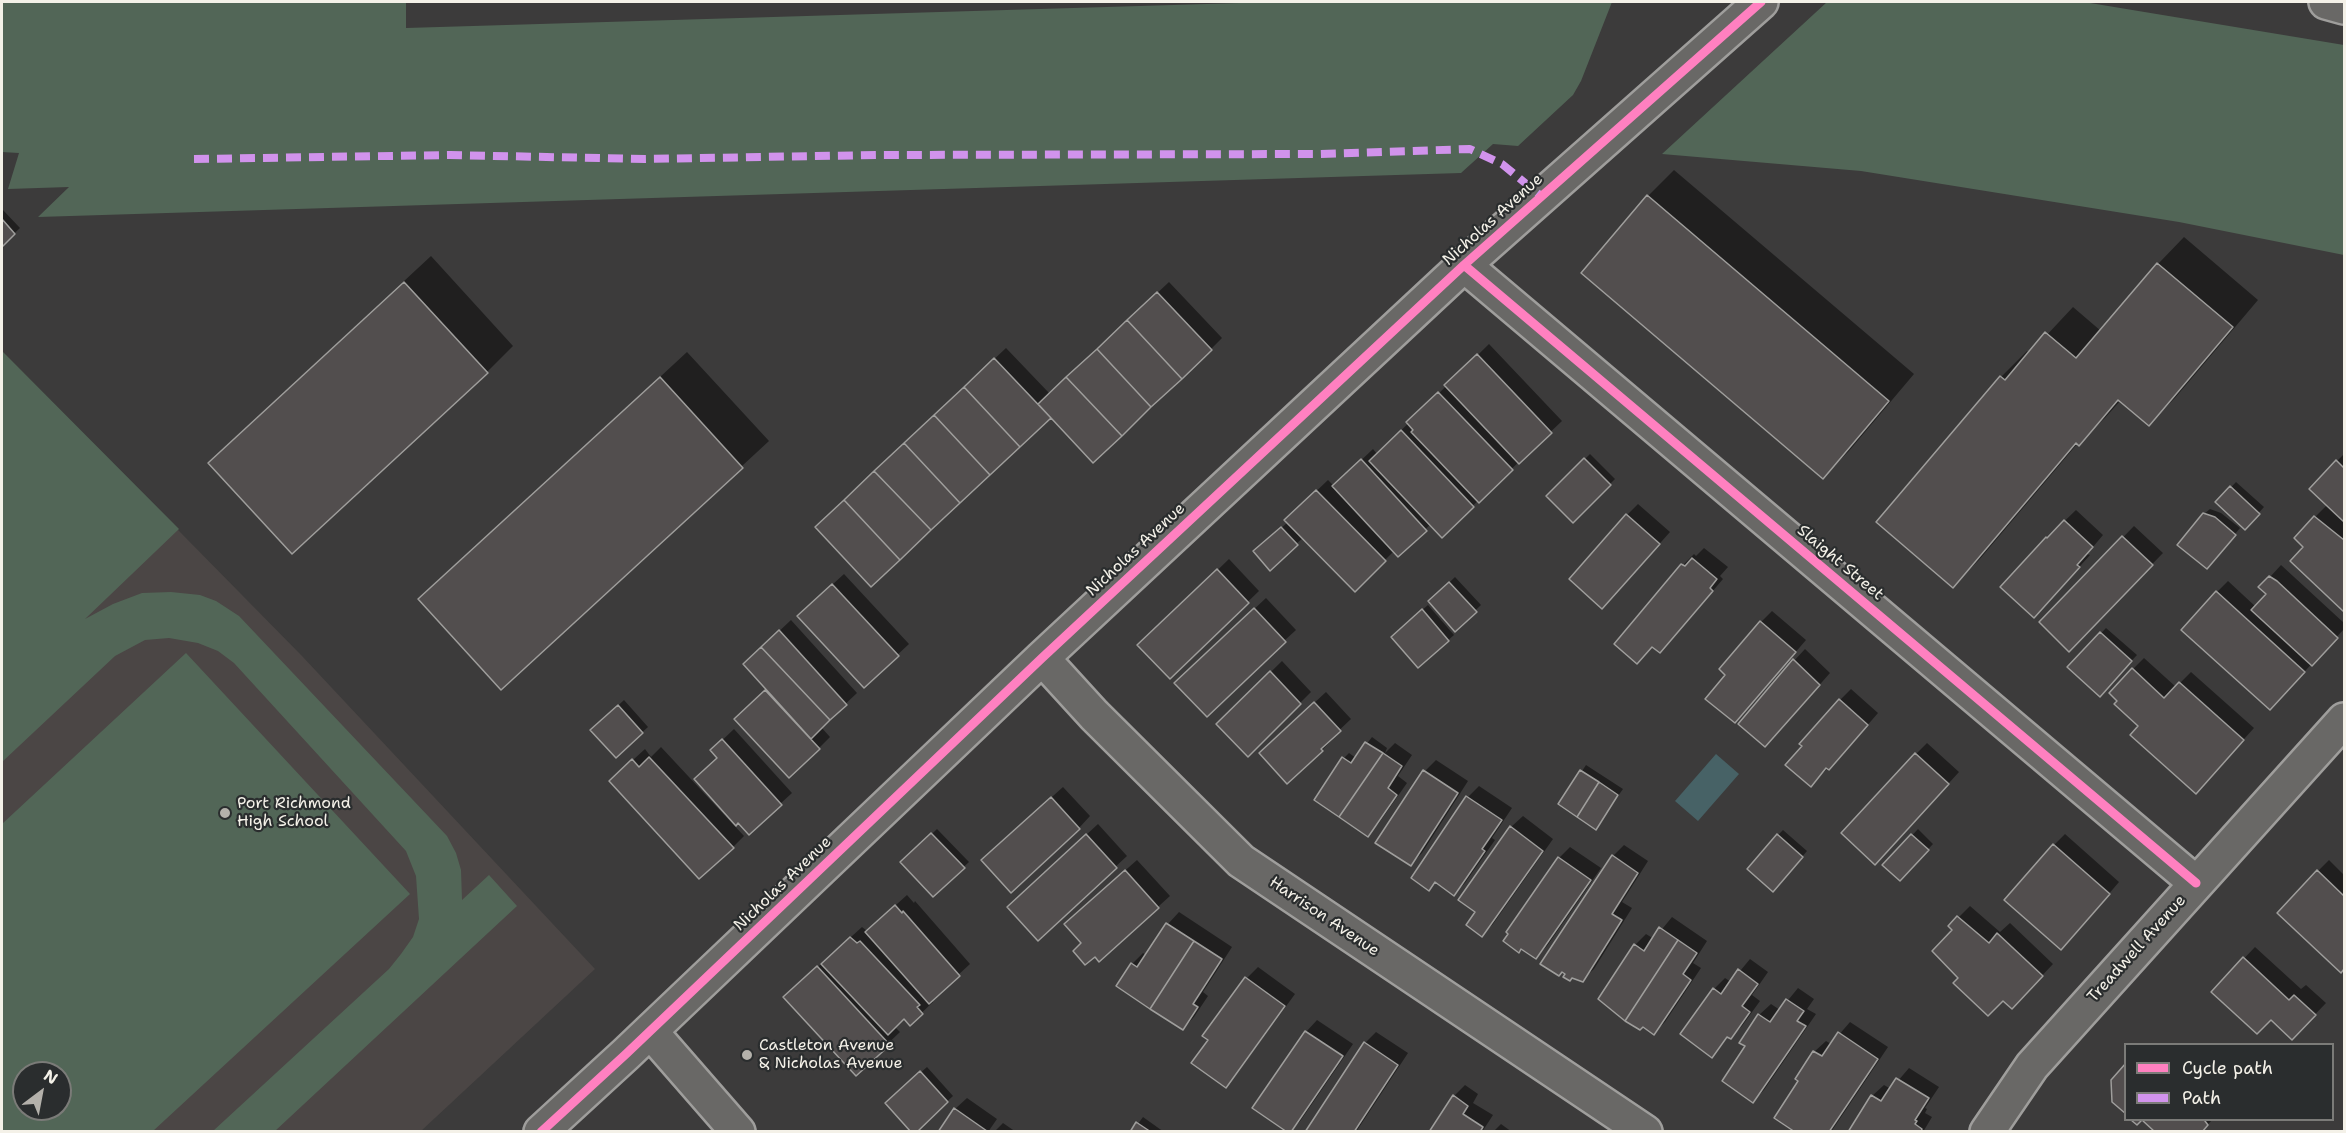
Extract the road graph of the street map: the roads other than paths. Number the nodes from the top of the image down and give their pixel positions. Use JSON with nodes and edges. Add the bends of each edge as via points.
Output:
{"nodes":[{"id":1,"x":1761,"y":2,"type":"edge"},
{"id":2,"x":2326,"y":2,"type":"edge"},
{"id":3,"x":2344,"y":7,"type":"edge"},
{"id":4,"x":1464,"y":265,"type":"junction"},
{"id":5,"x":1042,"y":657,"type":"junction"},
{"id":6,"x":2344,"y":720,"type":"edge"},
{"id":7,"x":2196,"y":883,"type":"junction"},
{"id":8,"x":650,"y":1031,"type":"junction"},
{"id":9,"x":541,"y":1131,"type":"edge"},
{"id":10,"x":738,"y":1131,"type":"edge"},
{"id":11,"x":1645,"y":1131,"type":"edge"},
{"id":12,"x":1987,"y":1131,"type":"edge"}],
"edges":[{"from":1,"to":4,"type":"street","name":"Nicholas Avenue"},
{"from":2,"to":3,"type":"street"},
{"from":4,"to":5,"type":"street","name":"Nicholas Avenue"},
{"from":4,"to":7,"type":"street","name":"Slaight Street"},
{"from":5,"to":8,"type":"street","name":"Nicholas Avenue"},
{"from":5,"to":11,"type":"street","name":"Harrison Avenue","via":[[1094,715],[1241,861]]},
{"from":6,"to":7,"type":"street","name":"Treadwell Avenue"},
{"from":7,"to":12,"type":"street","name":"Treadwell Avenue","via":[[2032,1066]]},
{"from":8,"to":9,"type":"street","name":"Nicholas Avenue"},
{"from":8,"to":10,"type":"street"}]}
